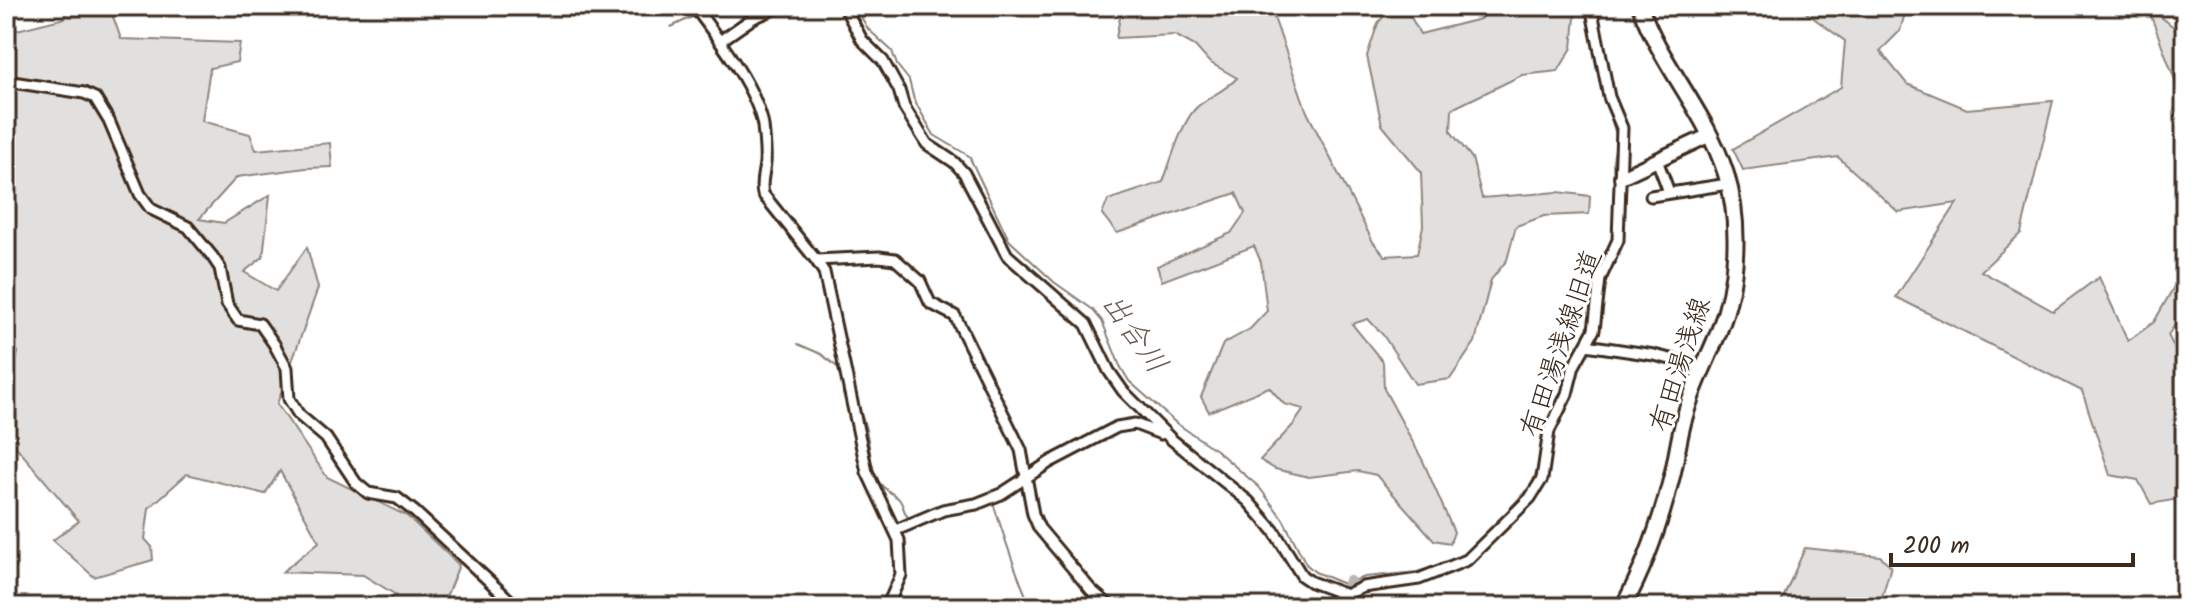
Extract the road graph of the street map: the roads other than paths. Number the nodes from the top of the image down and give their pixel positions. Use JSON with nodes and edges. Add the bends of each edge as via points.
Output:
{"nodes":[{"id":1,"x":694,"y":6,"type":"edge"},
{"id":2,"x":781,"y":6,"type":"edge"},
{"id":3,"x":844,"y":6,"type":"edge"},
{"id":4,"x":1591,"y":6,"type":"edge"},
{"id":5,"x":1640,"y":6,"type":"edge"},
{"id":6,"x":720,"y":41,"type":"junction"},
{"id":7,"x":6,"y":81,"type":"edge"},
{"id":8,"x":1710,"y":135,"type":"junction"},
{"id":9,"x":1657,"y":160,"type":"junction"},
{"id":10,"x":1621,"y":177,"type":"junction"},
{"id":11,"x":1728,"y":184,"type":"junction"},
{"id":12,"x":1669,"y":192,"type":"junction"},
{"id":13,"x":1651,"y":196,"type":"dead end"},
{"id":14,"x":816,"y":260,"type":"junction"},
{"id":15,"x":1586,"y":345,"type":"junction"},
{"id":16,"x":1703,"y":367,"type":"junction"},
{"id":17,"x":1171,"y":439,"type":"junction"},
{"id":18,"x":1026,"y":478,"type":"junction"},
{"id":19,"x":896,"y":530,"type":"junction"},
{"id":20,"x":1344,"y":594,"type":"junction"},
{"id":21,"x":517,"y":607,"type":"edge"},
{"id":22,"x":887,"y":607,"type":"edge"},
{"id":23,"x":1111,"y":607,"type":"edge"},
{"id":24,"x":1319,"y":607,"type":"edge"},
{"id":25,"x":1347,"y":607,"type":"edge"},
{"id":26,"x":1623,"y":607,"type":"edge"}],
"edges":[{"from":1,"to":6,"type":"street"},
{"from":2,"to":6,"type":"street"},
{"from":3,"to":17,"type":"street","via":[[862,40],[883,61],[927,144],[964,173],[1007,255],[1086,324],[1116,384]]},
{"from":4,"to":10,"type":"street","name":"有田湯浅線旧道","via":[[1609,97],[1622,128]]},
{"from":5,"to":8,"type":"main road","name":"有田湯浅線"},
{"from":6,"to":14,"type":"street","via":[[761,117],[763,194]]},
{"from":7,"to":21,"type":"street","via":[[95,98],[140,194],[151,209],[188,227],[220,268],[227,304],[238,320],[260,324],[274,344],[287,368],[289,399],[299,415],[326,438],[356,483],[368,493],[397,498]]},
{"from":8,"to":9,"type":"street"},
{"from":8,"to":11,"type":"main road","name":"有田湯浅線"},
{"from":9,"to":10,"type":"street"},
{"from":9,"to":12,"type":"street"},
{"from":10,"to":15,"type":"street","name":"有田湯浅線旧道","via":[[1618,240],[1600,279],[1596,323]]},
{"from":11,"to":12,"type":"street"},
{"from":11,"to":16,"type":"main road","name":"有田湯浅線","via":[[1733,272],[1723,321]]},
{"from":12,"to":13,"type":"street"},
{"from":14,"to":18,"type":"street","via":[[892,258],[920,281],[930,303],[955,316],[1021,450]]},
{"from":14,"to":19,"type":"street","via":[[824,272],[867,472]]},
{"from":15,"to":16,"type":"street"},
{"from":15,"to":20,"type":"street","name":"有田湯浅線旧道","via":[[1547,439],[1539,486],[1478,552],[1435,574]]},
{"from":16,"to":26,"type":"main road","name":"有田湯浅線","via":[[1656,533]]},
{"from":17,"to":18,"type":"street","via":[[1147,427],[1124,424]]},
{"from":17,"to":20,"type":"street","via":[[1248,501],[1302,576]]},
{"from":18,"to":19,"type":"street","via":[[985,501],[943,510]]},
{"from":18,"to":23,"type":"street","via":[[1039,528]]},
{"from":19,"to":22,"type":"street","via":[[902,570]]},
{"from":20,"to":24,"type":"street","name":"有田湯浅線旧道"},
{"from":20,"to":25,"type":"street"}]}
